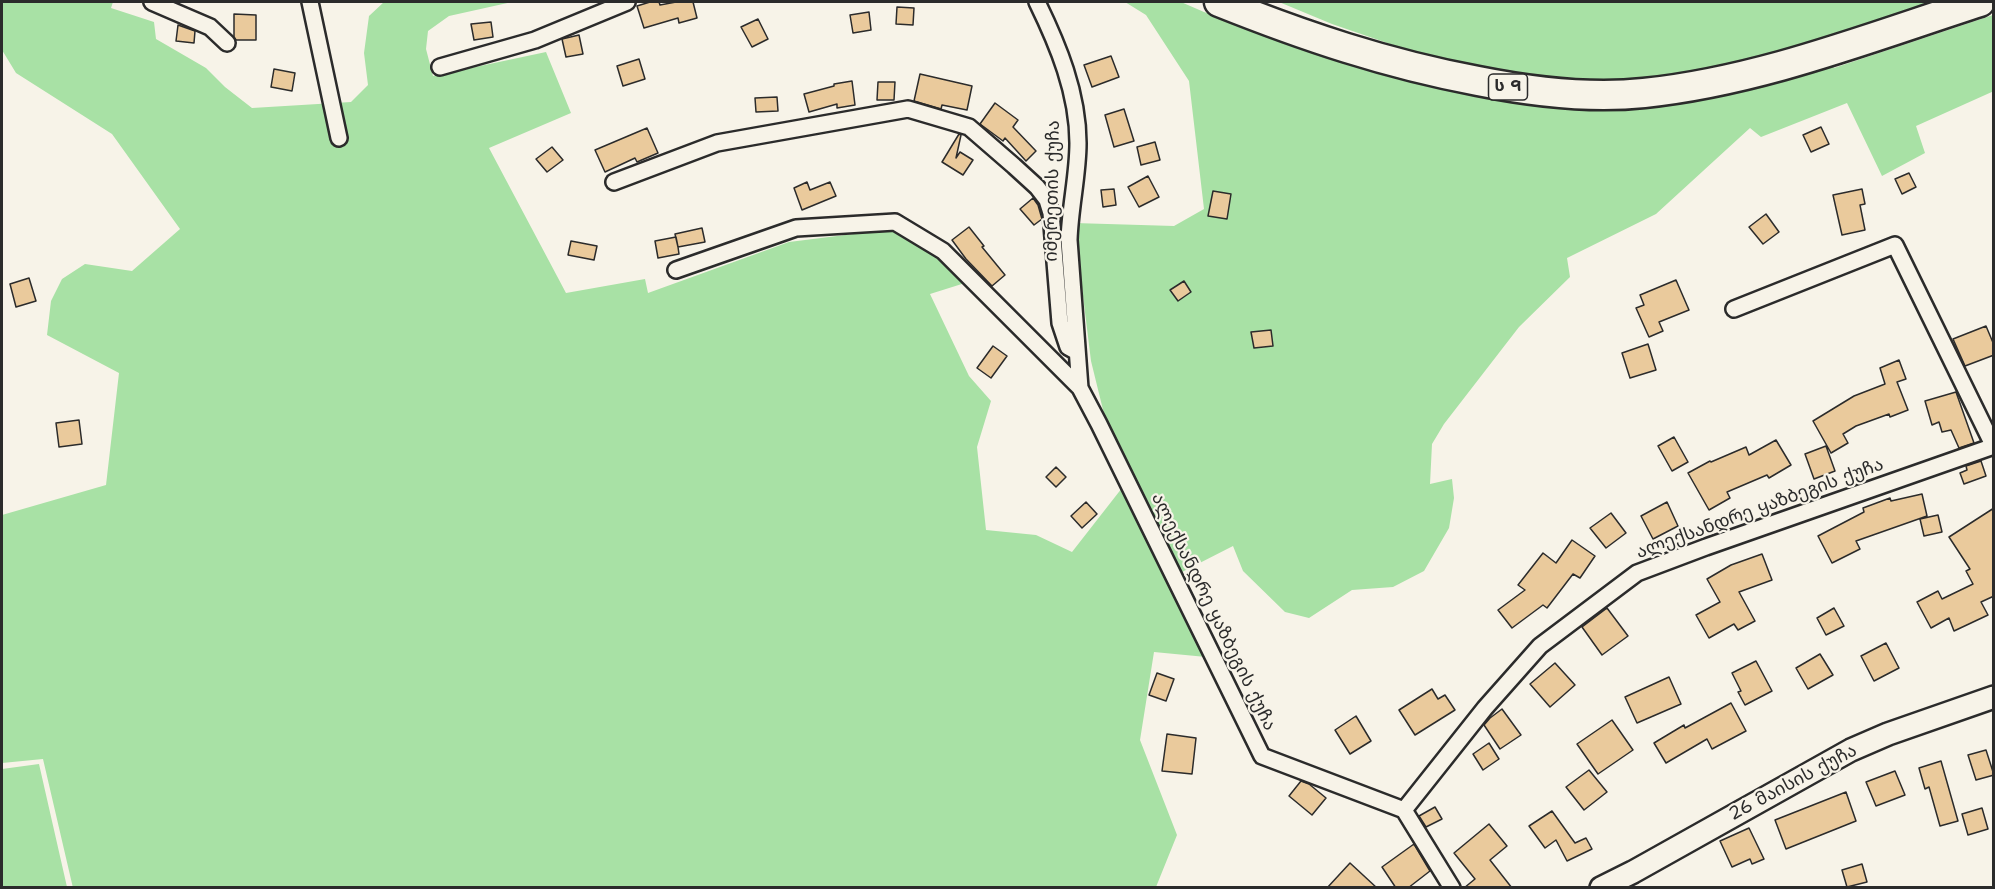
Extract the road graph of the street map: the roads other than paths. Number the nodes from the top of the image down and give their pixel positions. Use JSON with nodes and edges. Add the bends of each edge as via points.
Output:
{"nodes":[{"id":1,"x":152,"y":2,"type":"edge"},
{"id":2,"x":310,"y":2,"type":"edge"},
{"id":3,"x":627,"y":2,"type":"edge"},
{"id":4,"x":1037,"y":2,"type":"edge"},
{"id":5,"x":1219,"y":2,"type":"edge"},
{"id":6,"x":1980,"y":2,"type":"edge"},
{"id":7,"x":227,"y":42,"type":"dead end"},
{"id":8,"x":440,"y":68,"type":"dead end"},
{"id":9,"x":339,"y":138,"type":"dead end"},
{"id":10,"x":614,"y":182,"type":"dead end"},
{"id":11,"x":676,"y":270,"type":"dead end"},
{"id":12,"x":1734,"y":309,"type":"dead end"},
{"id":13,"x":1077,"y":352,"type":"junction"},
{"id":14,"x":1080,"y":388,"type":"junction"},
{"id":15,"x":1993,"y":446,"type":"edge"},
{"id":16,"x":1994,"y":697,"type":"edge"},
{"id":17,"x":1404,"y":810,"type":"junction"},
{"id":18,"x":1452,"y":888,"type":"edge"},
{"id":19,"x":1601,"y":888,"type":"edge"}],
"edges":[{"from":1,"to":7,"type":"street","via":[[210,27]]},
{"from":2,"to":9,"type":"street"},
{"from":3,"to":8,"type":"street","via":[[535,40]]},
{"from":4,"to":13,"type":"street","name":"იმერეთის ქუჩა","via":[[1069,79],[1077,121],[1069,240]]},
{"from":5,"to":6,"type":"highway","number":"ს 9","via":[[1339,47],[1421,70],[1536,91],[1614,95],[1679,89],[1779,67]]},
{"from":10,"to":13,"type":"street","via":[[717,143],[908,109],[969,127],[1047,200],[1061,331],[1068,348]]},
{"from":11,"to":14,"type":"street","via":[[796,228],[895,222],[943,251]]},
{"from":12,"to":15,"type":"street","via":[[1895,245]]},
{"from":13,"to":14,"type":"street","name":"იმერეთის ქუჩა"},
{"from":14,"to":17,"type":"street","name":"ალექსანდრე ყაზბეგის ქუჩა","via":[[1262,756]]},
{"from":15,"to":17,"type":"street","name":"ალექსანდრე ყაზბეგის ქუჩა","via":[[1637,573],[1540,646]]},
{"from":16,"to":19,"type":"street","name":"26 მაისის ქუჩა","via":[[1851,750]]},
{"from":17,"to":18,"type":"street"}]}
